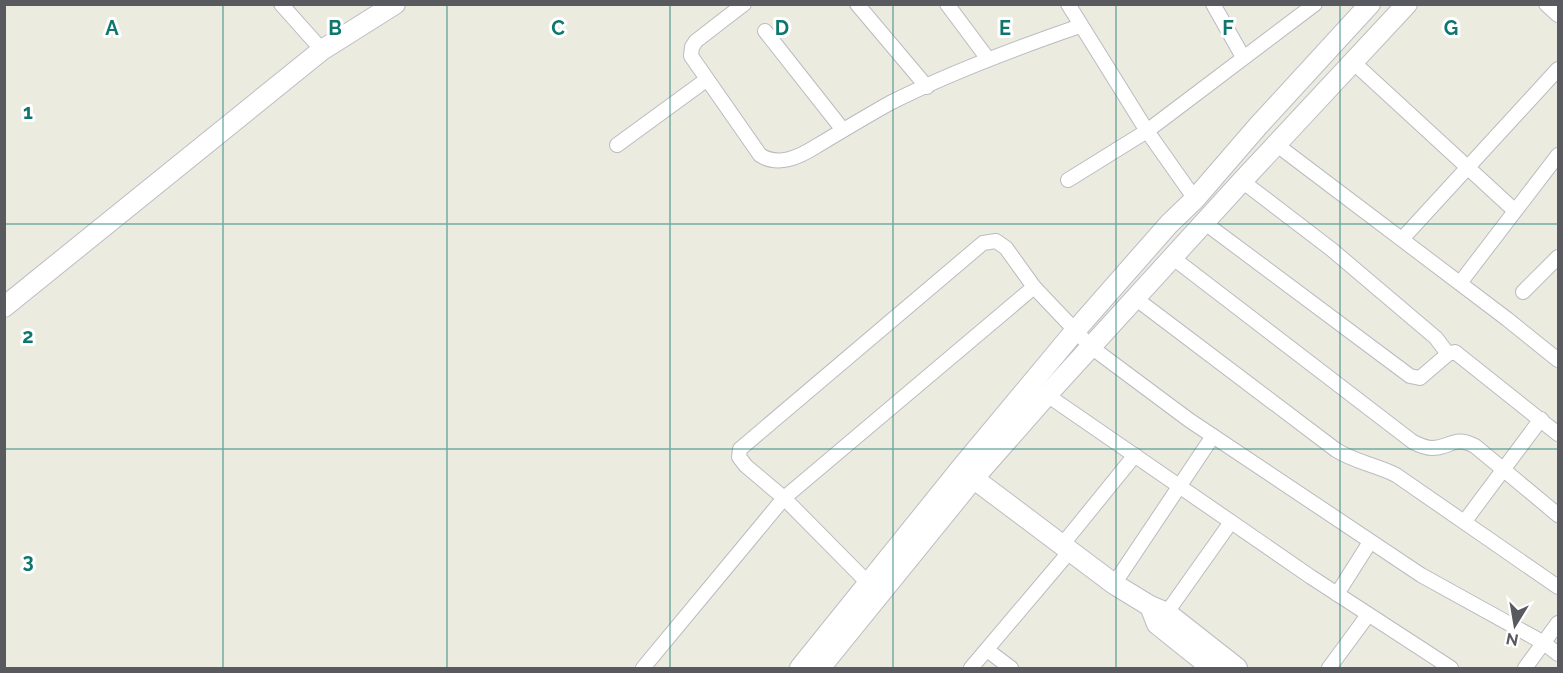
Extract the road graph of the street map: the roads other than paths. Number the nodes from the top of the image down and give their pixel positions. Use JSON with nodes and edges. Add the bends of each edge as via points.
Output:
{"nodes":[{"id":1,"x":281,"y":4,"type":"edge"},
{"id":2,"x":396,"y":4,"type":"edge"},
{"id":3,"x":744,"y":4,"type":"edge"},
{"id":4,"x":857,"y":4,"type":"edge"},
{"id":5,"x":947,"y":4,"type":"edge"},
{"id":6,"x":1068,"y":4,"type":"edge"},
{"id":7,"x":1315,"y":4,"type":"edge"},
{"id":8,"x":1370,"y":4,"type":"edge"},
{"id":9,"x":1407,"y":4,"type":"edge"},
{"id":10,"x":1546,"y":4,"type":"edge"},
{"id":11,"x":1213,"y":5,"type":"edge"},
{"id":12,"x":1558,"y":15,"type":"edge"},
{"id":13,"x":1083,"y":30,"type":"junction"},
{"id":14,"x":765,"y":31,"type":"dead end"},
{"id":15,"x":322,"y":50,"type":"junction"},
{"id":16,"x":1243,"y":57,"type":"junction"},
{"id":17,"x":988,"y":59,"type":"junction"},
{"id":18,"x":1353,"y":62,"type":"junction"},
{"id":19,"x":1558,"y":69,"type":"edge"},
{"id":20,"x":706,"y":80,"type":"junction"},
{"id":21,"x":927,"y":87,"type":"junction"},
{"id":22,"x":843,"y":130,"type":"junction"},
{"id":23,"x":1147,"y":131,"type":"junction"},
{"id":24,"x":617,"y":145,"type":"dead end"},
{"id":25,"x":1277,"y":145,"type":"junction"},
{"id":26,"x":1558,"y":155,"type":"edge"},
{"id":27,"x":1469,"y":166,"type":"junction"},
{"id":28,"x":1553,"y":172,"type":"edge"},
{"id":29,"x":1068,"y":180,"type":"dead end"},
{"id":30,"x":1242,"y":181,"type":"junction"},
{"id":31,"x":1195,"y":199,"type":"junction"},
{"id":32,"x":1514,"y":210,"type":"junction"},
{"id":33,"x":1205,"y":223,"type":"junction"},
{"id":34,"x":1402,"y":238,"type":"junction"},
{"id":35,"x":1558,"y":257,"type":"edge"},
{"id":36,"x":1173,"y":258,"type":"junction"},
{"id":37,"x":1460,"y":283,"type":"junction"},
{"id":38,"x":1034,"y":287,"type":"junction"},
{"id":39,"x":1523,"y":292,"type":"dead end"},
{"id":40,"x":1135,"y":298,"type":"junction"},
{"id":41,"x":4,"y":307,"type":"edge"},
{"id":42,"x":1075,"y":331,"type":"junction"},
{"id":43,"x":1091,"y":347,"type":"junction"},
{"id":44,"x":1448,"y":354,"type":"junction"},
{"id":45,"x":1558,"y":360,"type":"edge"},
{"id":46,"x":1047,"y":394,"type":"junction"},
{"id":47,"x":1541,"y":419,"type":"junction"},
{"id":48,"x":1558,"y":434,"type":"edge"},
{"id":49,"x":1213,"y":436,"type":"junction"},
{"id":50,"x":1134,"y":455,"type":"junction"},
{"id":51,"x":1503,"y":470,"type":"junction"},
{"id":52,"x":968,"y":473,"type":"junction"},
{"id":53,"x":1180,"y":487,"type":"junction"},
{"id":54,"x":784,"y":498,"type":"junction"},
{"id":55,"x":1558,"y":515,"type":"edge"},
{"id":56,"x":1464,"y":521,"type":"junction"},
{"id":57,"x":1231,"y":522,"type":"junction"},
{"id":58,"x":1370,"y":542,"type":"junction"},
{"id":59,"x":1066,"y":548,"type":"junction"},
{"id":60,"x":869,"y":584,"type":"junction"},
{"id":61,"x":1114,"y":584,"type":"junction"},
{"id":62,"x":1558,"y":587,"type":"edge"},
{"id":63,"x":1337,"y":594,"type":"junction"},
{"id":64,"x":1158,"y":615,"type":"junction"},
{"id":65,"x":1368,"y":615,"type":"junction"},
{"id":66,"x":1558,"y":623,"type":"edge"},
{"id":67,"x":1544,"y":644,"type":"junction"},
{"id":68,"x":987,"y":650,"type":"junction"},
{"id":69,"x":1558,"y":654,"type":"edge"},
{"id":70,"x":1428,"y":662,"type":"edge"},
{"id":71,"x":643,"y":669,"type":"edge"},
{"id":72,"x":800,"y":669,"type":"edge"},
{"id":73,"x":820,"y":669,"type":"edge"},
{"id":74,"x":971,"y":669,"type":"edge"},
{"id":75,"x":1011,"y":669,"type":"edge"},
{"id":76,"x":1212,"y":669,"type":"edge"},
{"id":77,"x":1237,"y":669,"type":"edge"},
{"id":78,"x":1329,"y":669,"type":"edge"},
{"id":79,"x":1451,"y":669,"type":"edge"},
{"id":80,"x":1525,"y":669,"type":"edge"}],
"edges":[{"from":1,"to":15,"type":"street"},
{"from":2,"to":15,"type":"main road"},
{"from":3,"to":20,"type":"street","via":[[692,47],[693,62]]},
{"from":4,"to":21,"type":"street"},
{"from":5,"to":17,"type":"street"},
{"from":6,"to":13,"type":"street"},
{"from":7,"to":16,"type":"street"},
{"from":8,"to":31,"type":"main road"},
{"from":9,"to":18,"type":"main road"},
{"from":10,"to":12,"type":"street"},
{"from":11,"to":16,"type":"street"},
{"from":13,"to":17,"type":"street"},
{"from":13,"to":23,"type":"street"},
{"from":14,"to":22,"type":"street"},
{"from":15,"to":41,"type":"main road"},
{"from":16,"to":23,"type":"street"},
{"from":17,"to":21,"type":"street"},
{"from":18,"to":25,"type":"main road"},
{"from":18,"to":27,"type":"street"},
{"from":19,"to":27,"type":"street"},
{"from":20,"to":22,"type":"street","via":[[766,159],[785,160],[801,155]]},
{"from":20,"to":24,"type":"street"},
{"from":21,"to":22,"type":"street"},
{"from":23,"to":29,"type":"street"},
{"from":23,"to":31,"type":"street"},
{"from":25,"to":30,"type":"main road"},
{"from":25,"to":34,"type":"street"},
{"from":26,"to":28,"type":"street"},
{"from":27,"to":32,"type":"street"},
{"from":27,"to":34,"type":"street"},
{"from":28,"to":32,"type":"street"},
{"from":30,"to":33,"type":"main road"},
{"from":30,"to":44,"type":"street","via":[[1340,256],[1436,338]]},
{"from":31,"to":42,"type":"main road"},
{"from":32,"to":37,"type":"street"},
{"from":33,"to":36,"type":"main road"},
{"from":33,"to":44,"type":"street","via":[[1410,376],[1424,376]]},
{"from":34,"to":37,"type":"street"},
{"from":35,"to":39,"type":"street"},
{"from":36,"to":40,"type":"main road"},
{"from":36,"to":51,"type":"street","via":[[1413,442],[1433,448],[1457,440],[1466,442]]},
{"from":37,"to":45,"type":"street"},
{"from":38,"to":42,"type":"street"},
{"from":38,"to":54,"type":"street"},
{"from":38,"to":54,"type":"street","via":[[1001,243],[983,243],[740,449],[741,461]]},
{"from":40,"to":43,"type":"main road"},
{"from":40,"to":56,"type":"street","via":[[1336,450],[1396,475]]},
{"from":42,"to":43,"type":"street"},
{"from":42,"to":52,"type":"main road"},
{"from":43,"to":46,"type":"main road"},
{"from":43,"to":49,"type":"street"},
{"from":44,"to":47,"type":"street","via":[[1460,354]]},
{"from":46,"to":50,"type":"street"},
{"from":46,"to":52,"type":"main road"},
{"from":47,"to":48,"type":"street"},
{"from":47,"to":51,"type":"street"},
{"from":49,"to":53,"type":"street"},
{"from":49,"to":58,"type":"street"},
{"from":50,"to":53,"type":"street"},
{"from":50,"to":59,"type":"street"},
{"from":51,"to":55,"type":"street"},
{"from":51,"to":56,"type":"street"},
{"from":52,"to":59,"type":"main road"},
{"from":52,"to":60,"type":"main road"},
{"from":52,"to":73,"type":"main road"},
{"from":53,"to":57,"type":"street"},
{"from":53,"to":61,"type":"street"},
{"from":54,"to":60,"type":"street"},
{"from":54,"to":71,"type":"street"},
{"from":56,"to":62,"type":"street"},
{"from":57,"to":63,"type":"street"},
{"from":57,"to":64,"type":"street"},
{"from":58,"to":63,"type":"street"},
{"from":58,"to":67,"type":"street"},
{"from":59,"to":61,"type":"main road"},
{"from":59,"to":68,"type":"street"},
{"from":60,"to":72,"type":"main road"},
{"from":61,"to":64,"type":"main road"},
{"from":63,"to":65,"type":"street"},
{"from":64,"to":76,"type":"main road"},
{"from":64,"to":77,"type":"main road"},
{"from":65,"to":70,"type":"street"},
{"from":65,"to":78,"type":"street"},
{"from":66,"to":67,"type":"street"},
{"from":67,"to":69,"type":"street"},
{"from":67,"to":80,"type":"street"},
{"from":68,"to":74,"type":"street"},
{"from":68,"to":75,"type":"street"},
{"from":70,"to":79,"type":"street"}]}
